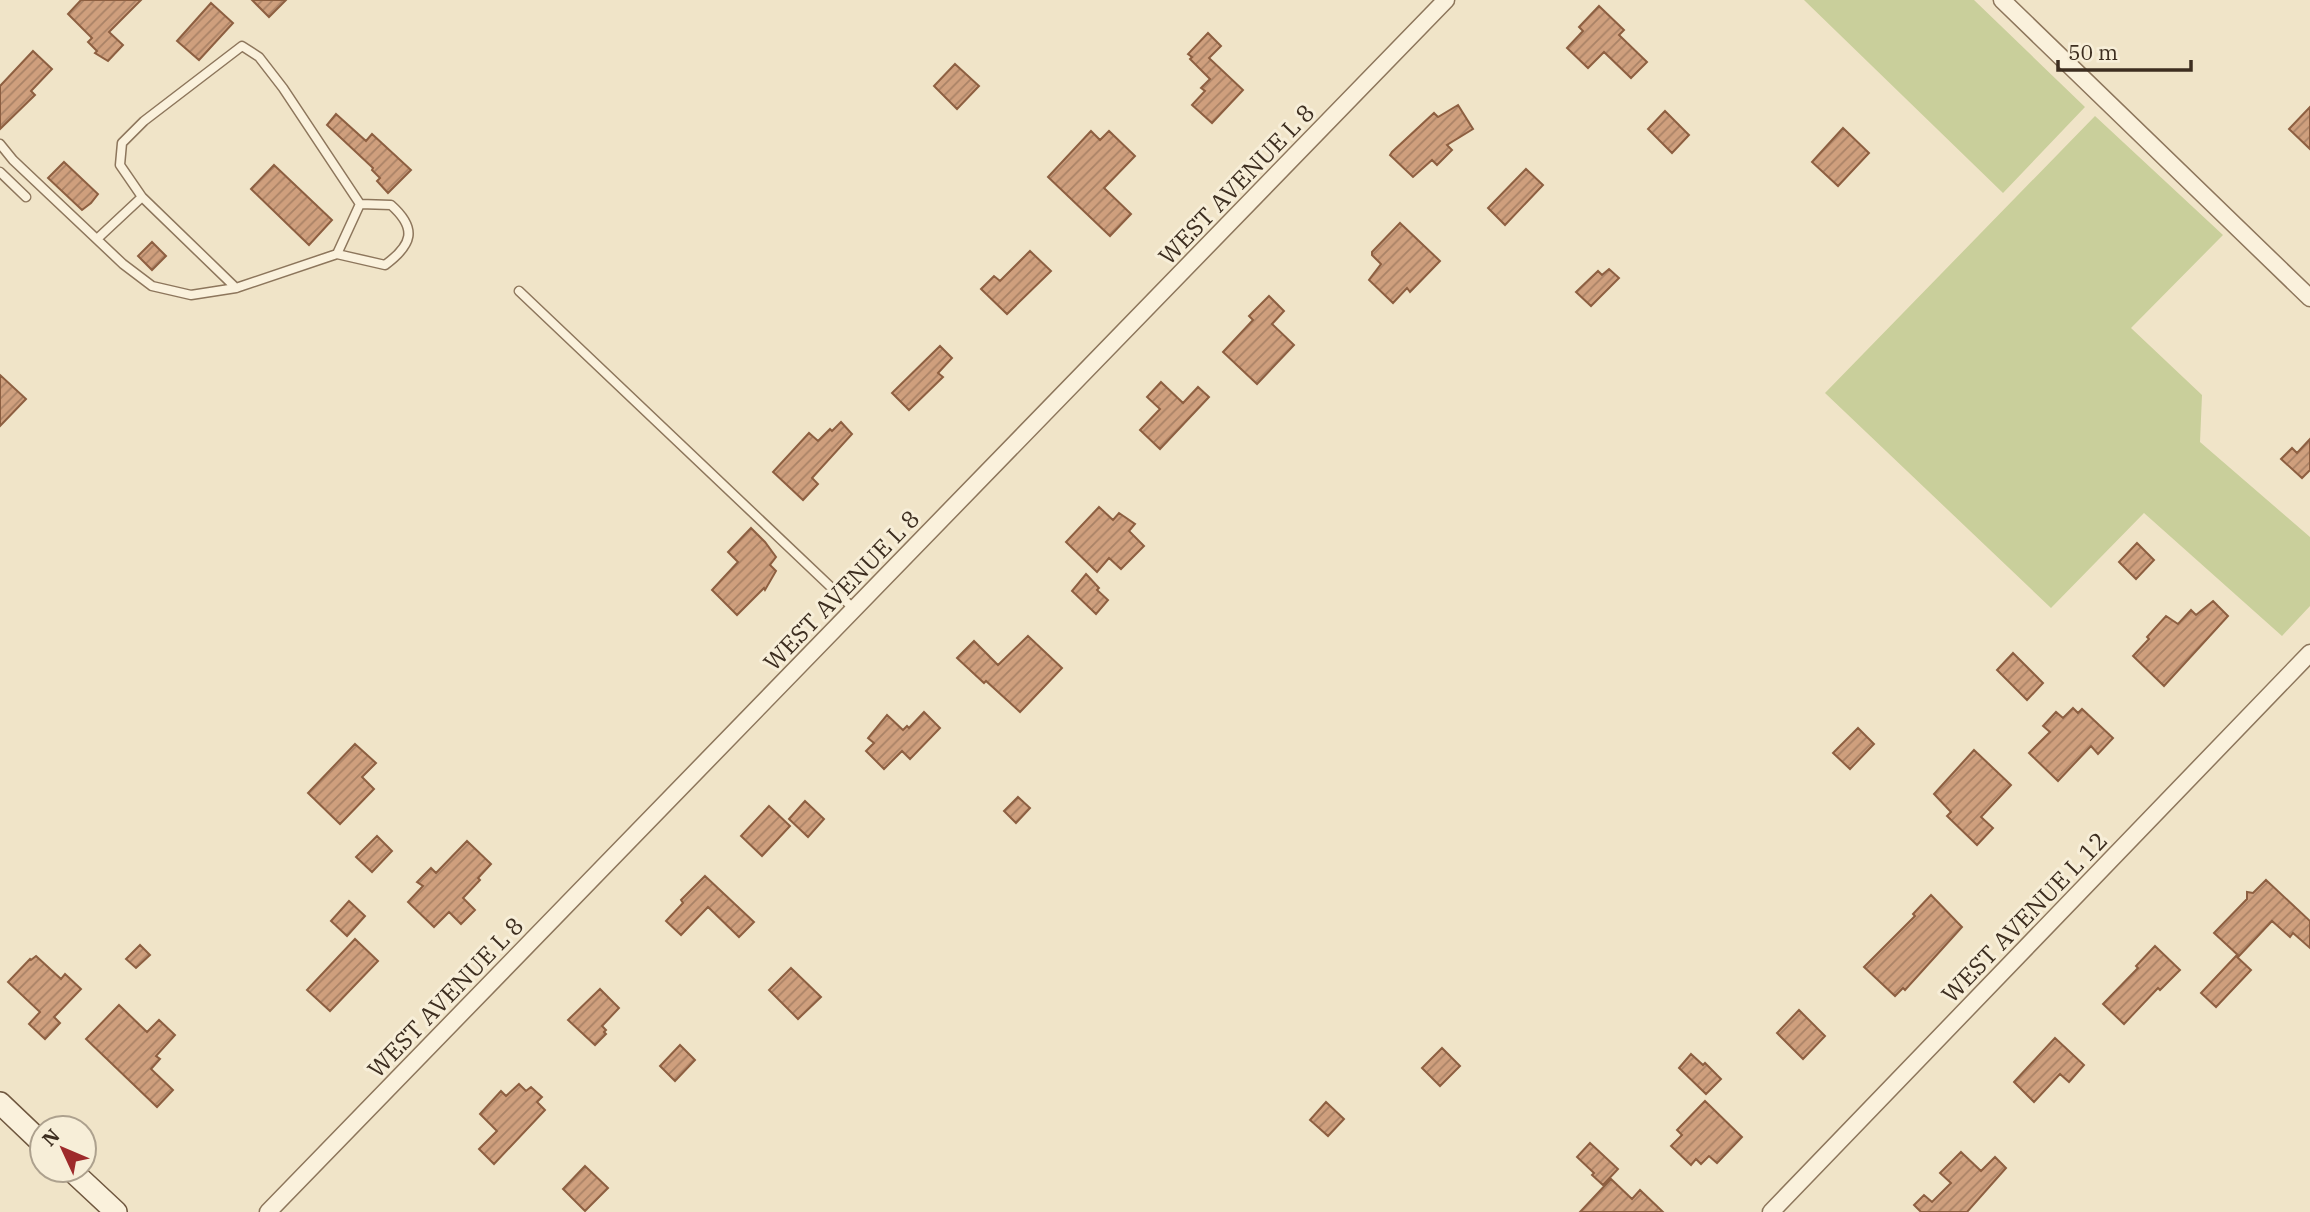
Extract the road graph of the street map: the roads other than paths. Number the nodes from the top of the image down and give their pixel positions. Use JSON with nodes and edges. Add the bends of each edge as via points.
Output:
{"nodes":[{"id":1,"x":1446,"y":0,"type":"edge"},
{"id":2,"x":2002,"y":0,"type":"edge"},
{"id":3,"x":0,"y":144,"type":"edge"},
{"id":4,"x":0,"y":172,"type":"edge"},
{"id":5,"x":26,"y":197,"type":"dead end"},
{"id":6,"x":142,"y":197,"type":"junction"},
{"id":7,"x":360,"y":204,"type":"junction"},
{"id":8,"x":97,"y":239,"type":"junction"},
{"id":9,"x":337,"y":254,"type":"junction"},
{"id":10,"x":236,"y":288,"type":"junction"},
{"id":11,"x":519,"y":291,"type":"dead end"},
{"id":12,"x":2310,"y":298,"type":"edge"},
{"id":13,"x":854,"y":609,"type":"junction"},
{"id":14,"x":2310,"y":653,"type":"edge"},
{"id":15,"x":0,"y":1103,"type":"edge"},
{"id":16,"x":28,"y":1130,"type":"edge"},
{"id":17,"x":86,"y":1184,"type":"edge"},
{"id":18,"x":116,"y":1212,"type":"edge"},
{"id":19,"x":268,"y":1212,"type":"edge"},
{"id":20,"x":1771,"y":1212,"type":"edge"}],
"edges":[{"from":1,"to":13,"type":"street","name":"WEST AVENUE L 8"},
{"from":2,"to":12,"type":"street"},
{"from":3,"to":8,"type":"lane"},
{"from":4,"to":5,"type":"lane"},
{"from":6,"to":7,"type":"lane","via":[[120,165],[122,143],[242,46],[259,57],[284,88]]},
{"from":6,"to":8,"type":"lane"},
{"from":6,"to":10,"type":"lane"},
{"from":7,"to":9,"type":"lane"},
{"from":7,"to":9,"type":"lane","via":[[391,205],[410,230],[408,243],[385,265]]},
{"from":8,"to":10,"type":"lane","via":[[152,286],[191,295]]},
{"from":9,"to":10,"type":"lane"},
{"from":11,"to":13,"type":"lane"},
{"from":13,"to":19,"type":"street","name":"WEST AVENUE L 8"},
{"from":14,"to":20,"type":"street","name":"WEST AVENUE L 12"},
{"from":15,"to":16,"type":"main road"},
{"from":17,"to":18,"type":"main road"}]}
